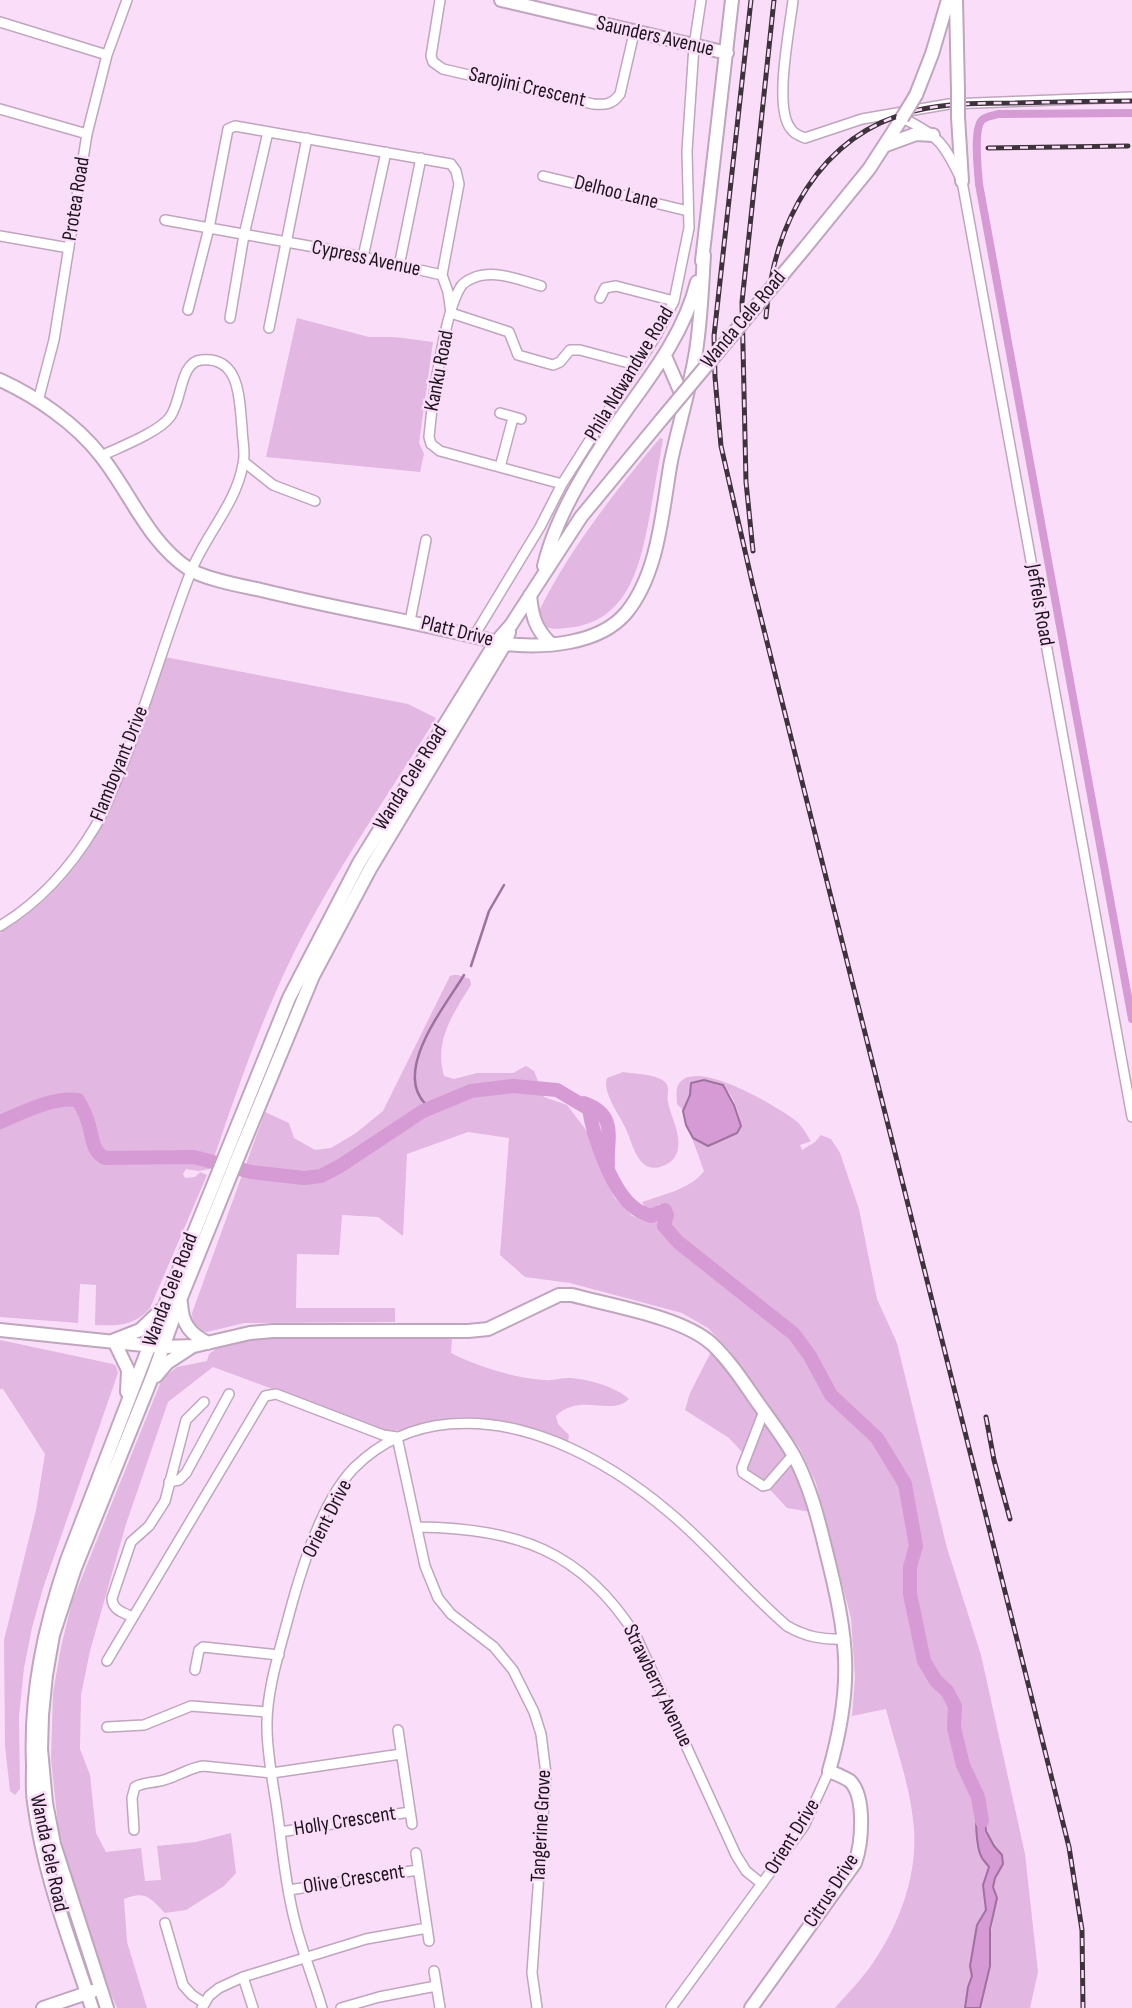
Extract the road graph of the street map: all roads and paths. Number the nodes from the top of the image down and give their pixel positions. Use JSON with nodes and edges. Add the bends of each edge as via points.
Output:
{"nodes":[{"id":1,"x":127,"y":0,"type":"edge"},
{"id":2,"x":440,"y":0,"type":"edge"},
{"id":3,"x":501,"y":0,"type":"edge"},
{"id":4,"x":702,"y":0,"type":"edge"},
{"id":5,"x":733,"y":0,"type":"edge"},
{"id":6,"x":793,"y":0,"type":"edge"},
{"id":7,"x":948,"y":0,"type":"edge"},
{"id":8,"x":956,"y":0,"type":"edge"},
{"id":9,"x":0,"y":22,"type":"edge"},
{"id":10,"x":634,"y":33,"type":"junction"},
{"id":11,"x":694,"y":46,"type":"junction"},
{"id":12,"x":727,"y":53,"type":"junction"},
{"id":13,"x":107,"y":55,"type":"junction"},
{"id":14,"x":1132,"y":97,"type":"edge"},
{"id":15,"x":0,"y":109,"type":"edge"},
{"id":16,"x":899,"y":122,"type":"junction"},
{"id":17,"x":268,"y":132,"type":"junction"},
{"id":18,"x":87,"y":134,"type":"junction"},
{"id":19,"x":933,"y":135,"type":"junction"},
{"id":20,"x":307,"y":138,"type":"junction"},
{"id":21,"x":886,"y":145,"type":"junction"},
{"id":22,"x":386,"y":152,"type":"junction"},
{"id":23,"x":421,"y":158,"type":"junction"},
{"id":24,"x":543,"y":176,"type":"dead end"},
{"id":25,"x":962,"y":181,"type":"junction"},
{"id":26,"x":688,"y":211,"type":"junction"},
{"id":27,"x":165,"y":220,"type":"dead end"},
{"id":28,"x":209,"y":228,"type":"junction"},
{"id":29,"x":244,"y":234,"type":"junction"},
{"id":30,"x":0,"y":236,"type":"edge"},
{"id":31,"x":285,"y":242,"type":"junction"},
{"id":32,"x":69,"y":247,"type":"junction"},
{"id":33,"x":704,"y":255,"type":"junction"},
{"id":34,"x":363,"y":257,"type":"junction"},
{"id":35,"x":399,"y":266,"type":"junction"},
{"id":36,"x":442,"y":275,"type":"junction"},
{"id":37,"x":541,"y":286,"type":"dead end"},
{"id":38,"x":600,"y":298,"type":"dead end"},
{"id":39,"x":674,"y":301,"type":"junction"},
{"id":40,"x":188,"y":310,"type":"dead end"},
{"id":41,"x":451,"y":313,"type":"junction"},
{"id":42,"x":230,"y":317,"type":"dead end"},
{"id":43,"x":269,"y":328,"type":"dead end"},
{"id":44,"x":665,"y":356,"type":"junction"},
{"id":45,"x":636,"y":365,"type":"junction"},
{"id":46,"x":0,"y":380,"type":"edge"},
{"id":47,"x":684,"y":400,"type":"junction"},
{"id":48,"x":38,"y":401,"type":"junction"},
{"id":49,"x":500,"y":413,"type":"dead end"},
{"id":50,"x":102,"y":456,"type":"junction"},
{"id":51,"x":244,"y":462,"type":"junction"},
{"id":52,"x":500,"y":467,"type":"junction"},
{"id":53,"x":562,"y":484,"type":"junction"},
{"id":54,"x":315,"y":501,"type":"dead end"},
{"id":55,"x":426,"y":540,"type":"dead end"},
{"id":56,"x":191,"y":571,"type":"junction"},
{"id":57,"x":541,"y":576,"type":"junction"},
{"id":58,"x":530,"y":594,"type":"junction"},
{"id":59,"x":410,"y":621,"type":"junction"},
{"id":60,"x":474,"y":636,"type":"junction"},
{"id":61,"x":501,"y":643,"type":"junction"},
{"id":62,"x":550,"y":643,"type":"junction"},
{"id":63,"x":0,"y":926,"type":"edge"},
{"id":64,"x":1132,"y":1117,"type":"edge"},
{"id":65,"x":222,"y":1178,"type":"junction"},
{"id":66,"x":180,"y":1300,"type":"junction"},
{"id":67,"x":165,"y":1305,"type":"junction"},
{"id":68,"x":0,"y":1330,"type":"edge"},
{"id":69,"x":112,"y":1343,"type":"junction"},
{"id":70,"x":208,"y":1343,"type":"junction"},
{"id":71,"x":194,"y":1346,"type":"junction"},
{"id":72,"x":148,"y":1347,"type":"junction"},
{"id":73,"x":163,"y":1347,"type":"junction"},
{"id":74,"x":148,"y":1387,"type":"junction"},
{"id":75,"x":229,"y":1394,"type":"dead end"},
{"id":76,"x":204,"y":1402,"type":"dead end"},
{"id":77,"x":126,"y":1407,"type":"junction"},
{"id":78,"x":764,"y":1412,"type":"junction"},
{"id":79,"x":397,"y":1437,"type":"junction"},
{"id":80,"x":793,"y":1455,"type":"junction"},
{"id":81,"x":169,"y":1482,"type":"junction"},
{"id":82,"x":418,"y":1527,"type":"junction"},
{"id":83,"x":133,"y":1617,"type":"junction"},
{"id":84,"x":845,"y":1639,"type":"junction"},
{"id":85,"x":205,"y":1641,"type":"dead end"},
{"id":86,"x":280,"y":1653,"type":"junction"},
{"id":87,"x":107,"y":1661,"type":"dead end"},
{"id":88,"x":195,"y":1670,"type":"dead end"},
{"id":89,"x":267,"y":1712,"type":"junction"},
{"id":90,"x":107,"y":1727,"type":"dead end"},
{"id":91,"x":398,"y":1730,"type":"dead end"},
{"id":92,"x":401,"y":1754,"type":"junction"},
{"id":93,"x":830,"y":1771,"type":"junction"},
{"id":94,"x":272,"y":1773,"type":"junction"},
{"id":95,"x":410,"y":1812,"type":"junction"},
{"id":96,"x":412,"y":1824,"type":"dead end"},
{"id":97,"x":134,"y":1830,"type":"dead end"},
{"id":98,"x":280,"y":1832,"type":"junction"},
{"id":99,"x":416,"y":1853,"type":"dead end"},
{"id":100,"x":418,"y":1870,"type":"junction"},
{"id":101,"x":762,"y":1885,"type":"junction"},
{"id":102,"x":289,"y":1890,"type":"junction"},
{"id":103,"x":165,"y":1923,"type":"dead end"},
{"id":104,"x":427,"y":1928,"type":"junction"},
{"id":105,"x":429,"y":1941,"type":"dead end"},
{"id":106,"x":307,"y":1958,"type":"junction"},
{"id":107,"x":433,"y":1971,"type":"dead end"},
{"id":108,"x":243,"y":1978,"type":"junction"},
{"id":109,"x":436,"y":1986,"type":"junction"},
{"id":110,"x":100,"y":1988,"type":"junction"},
{"id":111,"x":87,"y":1992,"type":"junction"},
{"id":112,"x":203,"y":2005,"type":"edge"},
{"id":113,"x":43,"y":2008,"type":"edge"},
{"id":114,"x":92,"y":2008,"type":"edge"},
{"id":115,"x":107,"y":2008,"type":"edge"},
{"id":116,"x":253,"y":2008,"type":"edge"},
{"id":117,"x":322,"y":2008,"type":"edge"},
{"id":118,"x":341,"y":2008,"type":"edge"},
{"id":119,"x":440,"y":2008,"type":"edge"},
{"id":120,"x":537,"y":2008,"type":"edge"},
{"id":121,"x":671,"y":2008,"type":"edge"},
{"id":122,"x":751,"y":2008,"type":"edge"}],
"edges":[{"from":1,"to":13,"type":"street","name":"Protea Road"},
{"from":2,"to":10,"type":"street","name":"Sarojini Crescent","via":[[430,55],[443,69],[593,104],[607,105],[620,94]]},
{"from":3,"to":10,"type":"street","name":"Saunders Avenue"},
{"from":4,"to":11,"type":"street","name":"Phila Ndwandwe Road"},
{"from":5,"to":12,"type":"street","name":"Phila Ndwandwe Road"},
{"from":6,"to":14,"type":"street","via":[[783,111],[791,130],[805,138],[862,119],[949,104]]},
{"from":7,"to":16,"type":"street","name":"Wanda Cele Road","bridge":true,"via":[[916,94]]},
{"from":8,"to":25,"type":"street","bridge":true},
{"from":9,"to":13,"type":"street"},
{"from":10,"to":11,"type":"street","name":"Saunders Avenue"},
{"from":11,"to":12,"type":"street","name":"Saunders Avenue"},
{"from":11,"to":26,"type":"street","name":"Phila Ndwandwe Road"},
{"from":12,"to":33,"type":"street","name":"Phila Ndwandwe Road"},
{"from":13,"to":18,"type":"street","name":"Protea Road"},
{"from":15,"to":18,"type":"street"},
{"from":16,"to":19,"type":"street","name":"Jeffels Road","via":[[915,124]]},
{"from":16,"to":21,"type":"street","name":"Wanda Cele Road"},
{"from":17,"to":20,"type":"street"},
{"from":17,"to":28,"type":"street","via":[[235,126],[228,129]]},
{"from":17,"to":29,"type":"street"},
{"from":18,"to":32,"type":"street","name":"Protea Road"},
{"from":19,"to":21,"type":"street","via":[[916,134]]},
{"from":19,"to":25,"type":"street","name":"Jeffels Road","via":[[946,148]]},
{"from":20,"to":22,"type":"street"},
{"from":20,"to":31,"type":"street"},
{"from":21,"to":57,"type":"street","name":"Wanda Cele Road","bridge":true,"via":[[581,517]]},
{"from":22,"to":23,"type":"street"},
{"from":22,"to":34,"type":"street"},
{"from":23,"to":35,"type":"street"},
{"from":23,"to":36,"type":"street","via":[[451,164],[459,184]]},
{"from":24,"to":26,"type":"street","name":"Delhoo Lane"},
{"from":25,"to":64,"type":"street","name":"Jeffels Road"},
{"from":26,"to":39,"type":"street","name":"Phila Ndwandwe Road","via":[[689,228]]},
{"from":27,"to":28,"type":"street","name":"Cypress Avenue"},
{"from":28,"to":29,"type":"street","name":"Cypress Avenue"},
{"from":28,"to":40,"type":"street"},
{"from":29,"to":31,"type":"street","name":"Cypress Avenue"},
{"from":29,"to":42,"type":"street"},
{"from":30,"to":32,"type":"street"},
{"from":31,"to":34,"type":"street","name":"Cypress Avenue"},
{"from":31,"to":43,"type":"street"},
{"from":32,"to":48,"type":"street","name":"Protea Road","via":[[54,340]]},
{"from":33,"to":44,"type":"street","name":"Phila Ndwandwe Road","via":[[686,316]]},
{"from":33,"to":47,"type":"street","name":"Platt Drive","via":[[695,353]]},
{"from":34,"to":35,"type":"street","name":"Cypress Avenue"},
{"from":35,"to":36,"type":"street","name":"Cypress Avenue"},
{"from":36,"to":41,"type":"street","name":"Cypress Avenue"},
{"from":37,"to":41,"type":"street","name":"Kanku Road","via":[[505,276],[473,277],[460,287]]},
{"from":38,"to":39,"type":"street","via":[[605,288],[616,286]]},
{"from":39,"to":45,"type":"street","name":"Phila Ndwandwe Road"},
{"from":41,"to":45,"type":"street","via":[[509,332],[518,355],[548,364],[556,364],[574,349]]},
{"from":41,"to":52,"type":"street","name":"Kanku Road","via":[[431,444],[440,451]]},
{"from":44,"to":47,"type":"street","name":"Phila Ndwandwe Road"},
{"from":44,"to":57,"type":"street","name":"Phila Ndwandwe Road","via":[[582,478],[552,537]]},
{"from":45,"to":53,"type":"street","name":"Phila Ndwandwe Road"},
{"from":46,"to":48,"type":"street","name":"Platt Drive"},
{"from":47,"to":62,"type":"street","name":"Platt Drive","via":[[652,558],[639,593],[624,615],[600,632]]},
{"from":48,"to":50,"type":"street","name":"Platt Drive"},
{"from":49,"to":52,"type":"street","via":[[517,418]]},
{"from":50,"to":51,"type":"street","via":[[167,420],[191,363],[210,360],[231,372],[238,385]]},
{"from":50,"to":56,"type":"street","name":"Platt Drive","via":[[163,547]]},
{"from":51,"to":54,"type":"street","via":[[273,485]]},
{"from":51,"to":56,"type":"street","name":"Flamboyant Drive","via":[[226,508]]},
{"from":52,"to":53,"type":"street"},
{"from":53,"to":60,"type":"street","name":"Phila Ndwandwe Road"},
{"from":55,"to":59,"type":"street"},
{"from":56,"to":59,"type":"street","name":"Platt Drive","via":[[309,602]]},
{"from":56,"to":63,"type":"street","name":"Flamboyant Drive","via":[[97,825],[55,881]]},
{"from":57,"to":58,"type":"street","name":"Wanda Cele Road"},
{"from":58,"to":61,"type":"street","name":"Wanda Cele Road"},
{"from":58,"to":62,"type":"street","via":[[536,627]]},
{"from":59,"to":60,"type":"street","name":"Platt Drive"},
{"from":60,"to":61,"type":"street","name":"Platt Drive"},
{"from":61,"to":62,"type":"street","name":"Platt Drive"},
{"from":61,"to":65,"type":"street","name":"Wanda Cele Road","via":[[397,799],[332,911],[289,998]]},
{"from":65,"to":66,"type":"street","name":"Wanda Cele Road"},
{"from":65,"to":67,"type":"street","name":"Wanda Cele Road"},
{"from":66,"to":70,"type":"street","via":[[185,1325]]},
{"from":66,"to":73,"type":"street","name":"Wanda Cele Road"},
{"from":67,"to":69,"type":"street","via":[[139,1330]]},
{"from":67,"to":72,"type":"street","name":"Wanda Cele Road"},
{"from":68,"to":69,"type":"street","name":"Orient Drive"},
{"from":69,"to":72,"type":"street","name":"Orient Drive"},
{"from":69,"to":77,"type":"street","via":[[128,1370]]},
{"from":70,"to":71,"type":"street","name":"Orient Drive"},
{"from":70,"to":78,"type":"street","name":"Orient Drive","via":[[272,1331],[488,1329],[559,1295],[572,1295],[663,1319],[712,1343]]},
{"from":71,"to":73,"type":"street","name":"Orient Drive"},
{"from":71,"to":74,"type":"street","via":[[167,1363]]},
{"from":72,"to":73,"type":"street","name":"Orient Drive"},
{"from":72,"to":77,"type":"street","name":"Wanda Cele Road"},
{"from":73,"to":74,"type":"street","name":"Wanda Cele Road"},
{"from":74,"to":110,"type":"street","name":"Wanda Cele Road","via":[[63,1604],[48,1662],[42,1715],[43,1777],[54,1844]]},
{"from":75,"to":81,"type":"street","via":[[187,1473]]},
{"from":76,"to":81,"type":"street","via":[[186,1420]]},
{"from":77,"to":111,"type":"street","name":"Wanda Cele Road","via":[[52,1604],[36,1683],[32,1736],[33,1800],[40,1840]]},
{"from":78,"to":80,"type":"street","name":"Orient Drive"},
{"from":78,"to":80,"type":"street","via":[[743,1473],[767,1485]]},
{"from":79,"to":82,"type":"street","name":"Tangerine Grove"},
{"from":79,"to":83,"type":"street","via":[[276,1394],[265,1396]]},
{"from":79,"to":84,"type":"street","name":"Orient Drive","via":[[434,1425],[477,1423],[526,1432],[584,1455],[672,1515],[787,1626],[820,1639]]},
{"from":79,"to":86,"type":"street","name":"Orient Drive","via":[[353,1470],[327,1511],[297,1586]]},
{"from":80,"to":84,"type":"street","name":"Orient Drive","via":[[812,1494]]},
{"from":81,"to":83,"type":"street","via":[[160,1510],[131,1542],[112,1598],[117,1610]]},
{"from":82,"to":101,"type":"street","name":"Strawberry Avenue","via":[[498,1533],[540,1547],[601,1590],[636,1636],[736,1855]]},
{"from":82,"to":120,"type":"street","name":"Tangerine Grove","via":[[425,1566],[438,1598],[513,1670],[541,1734],[546,1774],[532,1973]]},
{"from":83,"to":87,"type":"street"},
{"from":84,"to":93,"type":"street","name":"Orient Drive","via":[[844,1710]]},
{"from":85,"to":86,"type":"street"},
{"from":86,"to":88,"type":"street","via":[[206,1647],[199,1650]]},
{"from":86,"to":89,"type":"street","name":"Orient Drive"},
{"from":89,"to":90,"type":"street","via":[[191,1706],[144,1725]]},
{"from":89,"to":94,"type":"street","name":"Orient Drive"},
{"from":91,"to":92,"type":"street","name":"Holly Crescent"},
{"from":92,"to":94,"type":"street"},
{"from":92,"to":95,"type":"street","name":"Holly Crescent"},
{"from":93,"to":101,"type":"street","name":"Orient Drive","via":[[804,1826]]},
{"from":93,"to":122,"type":"street","name":"Citrus Drive","via":[[855,1789],[862,1827],[860,1850],[846,1877]]},
{"from":94,"to":97,"type":"street","via":[[204,1766],[139,1784],[132,1791]]},
{"from":94,"to":98,"type":"street","name":"Orient Drive"},
{"from":95,"to":96,"type":"street","name":"Holly Crescent"},
{"from":95,"to":98,"type":"street","name":"Holly Crescent"},
{"from":98,"to":102,"type":"street","name":"Orient Drive"},
{"from":99,"to":100,"type":"street","name":"Olive Crescent"},
{"from":100,"to":102,"type":"street","name":"Olive Crescent"},
{"from":100,"to":104,"type":"street","name":"Olive Crescent"},
{"from":101,"to":121,"type":"street","name":"Orient Drive"},
{"from":102,"to":106,"type":"street","name":"Orient Drive"},
{"from":103,"to":112,"type":"street","via":[[183,1984]]},
{"from":104,"to":105,"type":"street","name":"Olive Crescent"},
{"from":104,"to":106,"type":"street","via":[[366,1939]]},
{"from":106,"to":108,"type":"street"},
{"from":106,"to":117,"type":"street","name":"Orient Drive"},
{"from":107,"to":109,"type":"street"},
{"from":108,"to":112,"type":"street","via":[[219,1987]]},
{"from":108,"to":116,"type":"street"},
{"from":109,"to":118,"type":"street"},
{"from":109,"to":119,"type":"street"},
{"from":110,"to":111,"type":"street"},
{"from":110,"to":115,"type":"street","name":"Wanda Cele Road"},
{"from":111,"to":113,"type":"street"},
{"from":111,"to":114,"type":"street","name":"Wanda Cele Road"}]}
